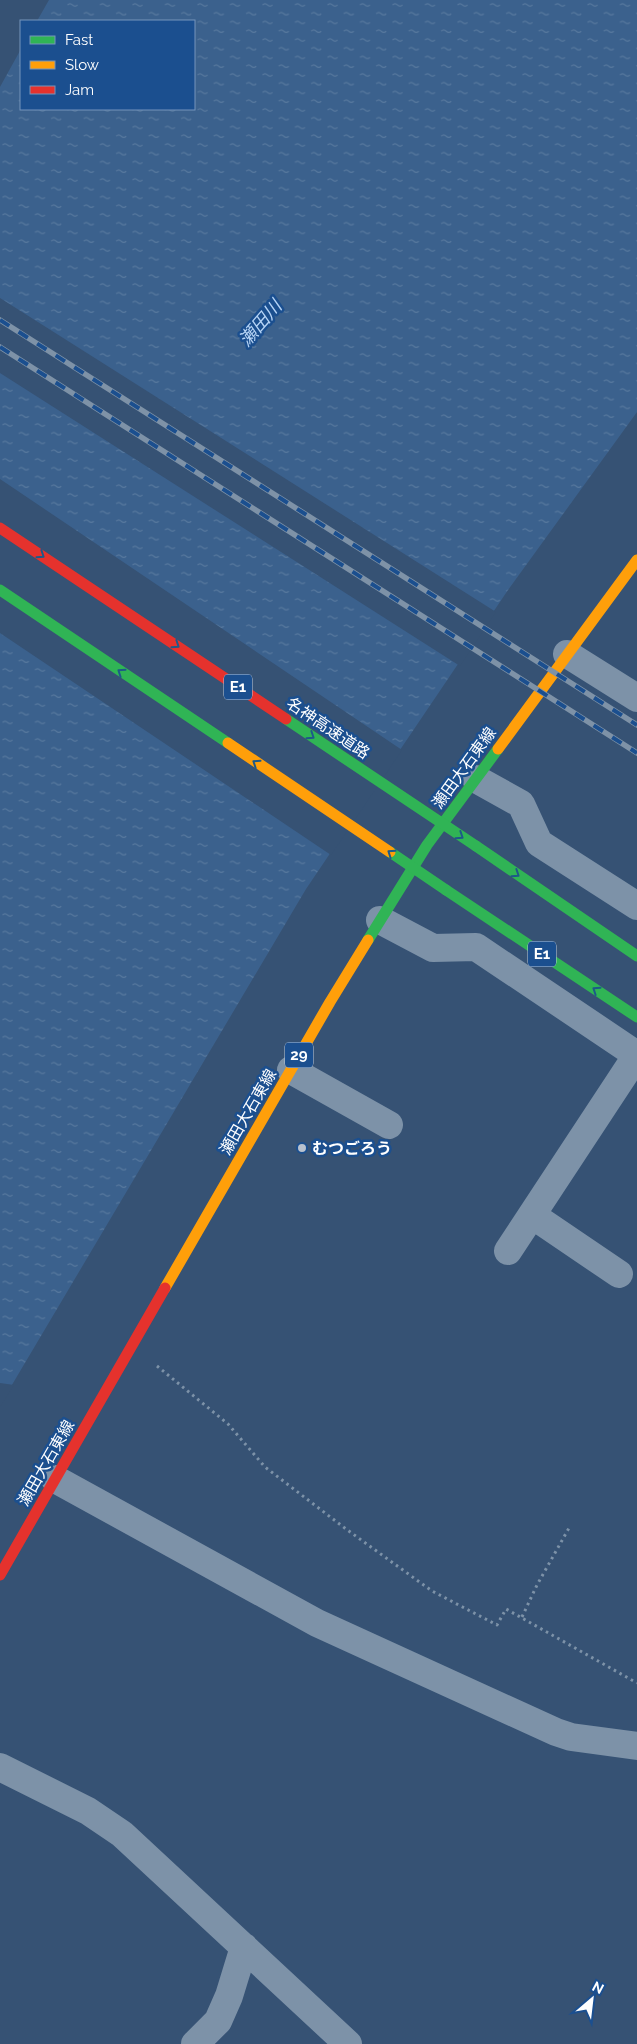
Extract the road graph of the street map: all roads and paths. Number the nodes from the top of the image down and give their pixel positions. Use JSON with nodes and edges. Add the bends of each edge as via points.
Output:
{"nodes":[{"id":1,"x":0,"y":528,"type":"edge"},
{"id":2,"x":637,"y":560,"type":"edge"},
{"id":3,"x":0,"y":590,"type":"edge"},
{"id":4,"x":567,"y":654,"type":"junction"},
{"id":5,"x":637,"y":698,"type":"edge"},
{"id":6,"x":476,"y":779,"type":"junction"},
{"id":7,"x":637,"y":906,"type":"edge"},
{"id":8,"x":380,"y":920,"type":"junction"},
{"id":9,"x":637,"y":955,"type":"edge"},
{"id":10,"x":637,"y":1017,"type":"edge"},
{"id":11,"x":637,"y":1055,"type":"edge"},
{"id":12,"x":291,"y":1070,"type":"junction"},
{"id":13,"x":389,"y":1125,"type":"dead end"},
{"id":14,"x":532,"y":1215,"type":"junction"},
{"id":15,"x":508,"y":1251,"type":"dead end"},
{"id":16,"x":619,"y":1274,"type":"dead end"},
{"id":17,"x":129,"y":1350,"type":"junction"},
{"id":18,"x":55,"y":1479,"type":"junction"},
{"id":19,"x":569,"y":1528,"type":"dead end"},
{"id":20,"x":0,"y":1575,"type":"edge"},
{"id":21,"x":522,"y":1617,"type":"junction"},
{"id":22,"x":637,"y":1683,"type":"edge"},
{"id":23,"x":637,"y":1746,"type":"edge"},
{"id":24,"x":0,"y":1767,"type":"edge"},
{"id":25,"x":244,"y":1947,"type":"junction"},
{"id":26,"x":195,"y":2044,"type":"edge"},
{"id":27,"x":348,"y":2044,"type":"edge"}],
"edges":[{"from":1,"to":9,"type":"main road","name":"名神高速道路","number":"E1","one_way":true,"bridge":true},
{"from":2,"to":4,"type":"main road","name":"瀬田大石東線","number":"29"},
{"from":10,"to":3,"type":"main road","number":"E1","one_way":true,"bridge":true},
{"from":4,"to":5,"type":"street"},
{"from":4,"to":6,"type":"main road","name":"瀬田大石東線","number":"29"},
{"from":6,"to":7,"type":"street","via":[[521,804],[538,842]]},
{"from":6,"to":8,"type":"main road","name":"瀬田大石東線","number":"29","via":[[427,845]]},
{"from":8,"to":11,"type":"street","via":[[433,948],[476,947]]},
{"from":8,"to":12,"type":"main road","name":"瀬田大石東線","number":"29"},
{"from":11,"to":14,"type":"street"},
{"from":12,"to":13,"type":"street"},
{"from":12,"to":17,"type":"main road","name":"瀬田大石東線","number":"29"},
{"from":14,"to":15,"type":"street"},
{"from":14,"to":16,"type":"street"},
{"from":17,"to":18,"type":"main road","name":"瀬田大石東線","number":"29"},
{"from":17,"to":21,"type":"path","via":[[151,1361],[228,1424],[265,1467],[432,1591],[497,1625],[506,1609]]},
{"from":18,"to":20,"type":"main road","name":"瀬田大石東線","number":"29"},
{"from":18,"to":23,"type":"street","via":[[325,1627],[556,1732]]},
{"from":19,"to":21,"type":"path"},
{"from":21,"to":22,"type":"path"},
{"from":24,"to":25,"type":"street","via":[[88,1811],[122,1834]]},
{"from":25,"to":26,"type":"street","via":[[218,2022]]},
{"from":25,"to":27,"type":"street"}]}
